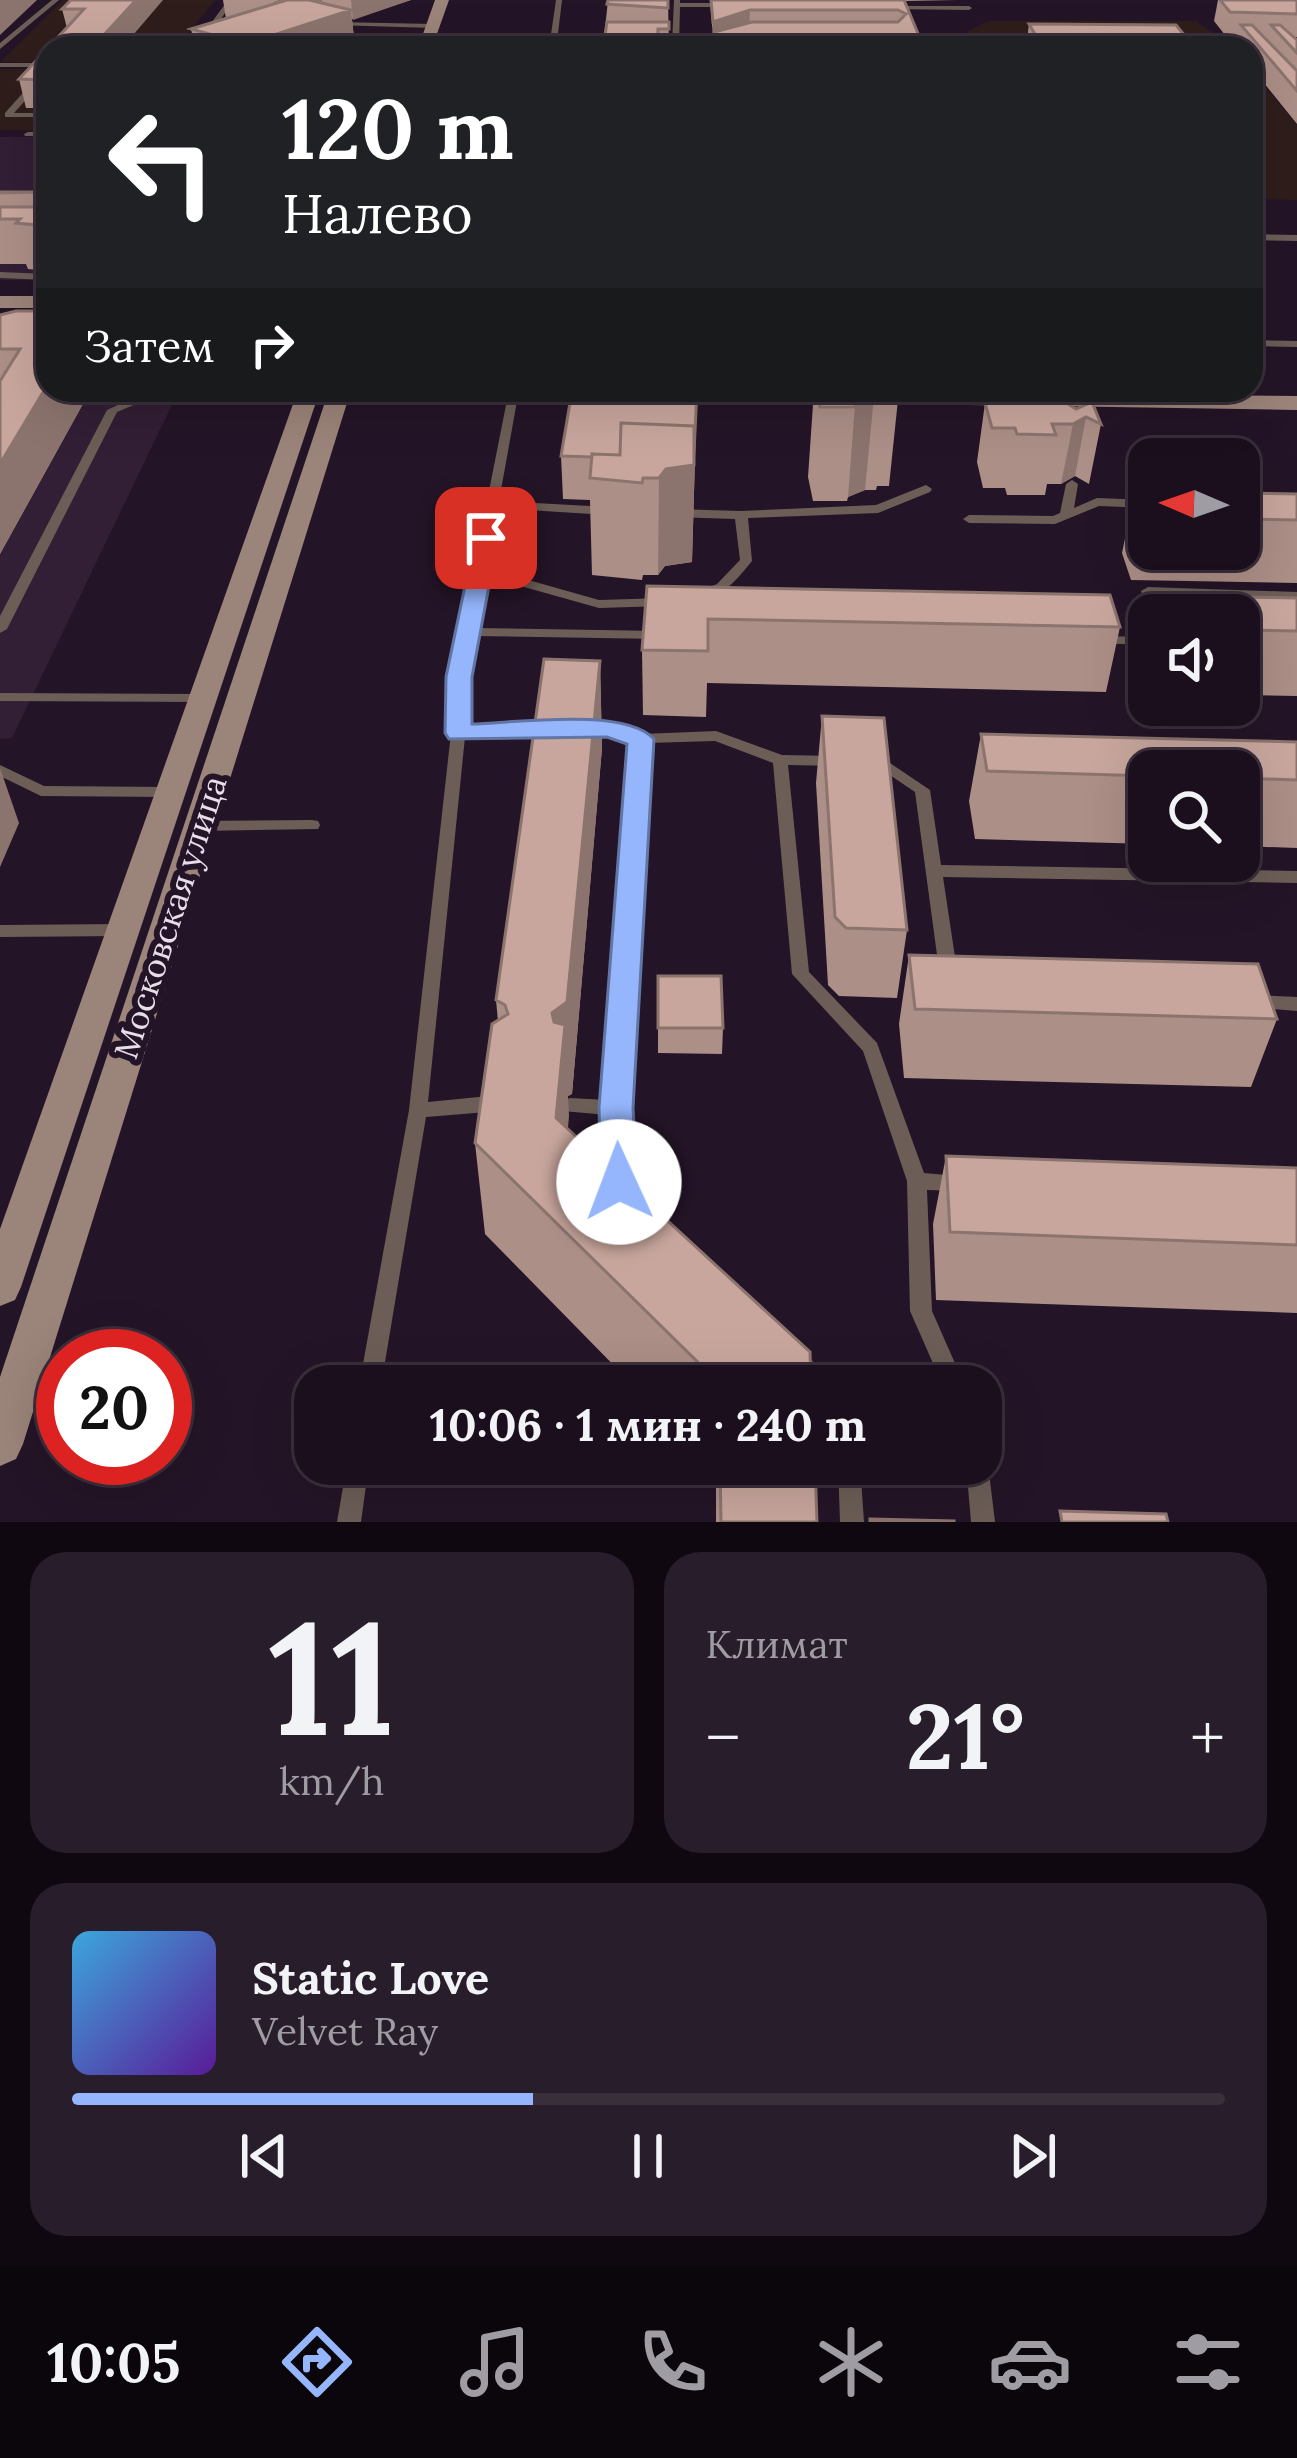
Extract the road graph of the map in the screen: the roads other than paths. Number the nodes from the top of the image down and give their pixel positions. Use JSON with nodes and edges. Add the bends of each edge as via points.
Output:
{"nodes":[{"id":1,"x":56,"y":0,"type":"edge"},
{"id":2,"x":231,"y":0,"type":"edge"},
{"id":3,"x":442,"y":0,"type":"edge"},
{"id":4,"x":559,"y":0,"type":"edge"},
{"id":5,"x":678,"y":3,"type":"edge"},
{"id":6,"x":742,"y":5,"type":"edge"},
{"id":7,"x":877,"y":8,"type":"edge"},
{"id":8,"x":969,"y":8,"type":"dead end"},
{"id":9,"x":320,"y":20,"type":"edge"},
{"id":10,"x":433,"y":26,"type":"junction"},
{"id":11,"x":206,"y":36,"type":"edge"},
{"id":12,"x":429,"y":36,"type":"edge"},
{"id":13,"x":554,"y":36,"type":"edge"},
{"id":14,"x":676,"y":36,"type":"edge"},
{"id":15,"x":1263,"y":42,"type":"edge"},
{"id":16,"x":1278,"y":42,"type":"junction"},
{"id":17,"x":1297,"y":43,"type":"edge"},
{"id":18,"x":0,"y":47,"type":"edge"},
{"id":19,"x":1288,"y":52,"type":"edge"},
{"id":20,"x":1263,"y":56,"type":"edge"},
{"id":21,"x":1266,"y":60,"type":"edge"},
{"id":22,"x":0,"y":65,"type":"edge"},
{"id":23,"x":36,"y":69,"type":"edge"},
{"id":24,"x":36,"y":83,"type":"edge"},
{"id":25,"x":36,"y":115,"type":"edge"},
{"id":26,"x":28,"y":134,"type":"dead end"},
{"id":27,"x":36,"y":134,"type":"edge"},
{"id":28,"x":1263,"y":237,"type":"edge"},
{"id":29,"x":1297,"y":238,"type":"edge"},
{"id":30,"x":0,"y":275,"type":"edge"},
{"id":31,"x":36,"y":276,"type":"edge"},
{"id":32,"x":0,"y":302,"type":"edge"},
{"id":33,"x":36,"y":302,"type":"edge"},
{"id":34,"x":1263,"y":344,"type":"edge"},
{"id":35,"x":1297,"y":344,"type":"edge"},
{"id":36,"x":132,"y":402,"type":"edge"},
{"id":37,"x":305,"y":402,"type":"edge"},
{"id":38,"x":336,"y":402,"type":"edge"},
{"id":39,"x":511,"y":402,"type":"edge"},
{"id":40,"x":943,"y":402,"type":"edge"},
{"id":41,"x":1081,"y":402,"type":"edge"},
{"id":42,"x":1263,"y":402,"type":"edge"},
{"id":43,"x":1297,"y":403,"type":"edge"},
{"id":44,"x":1072,"y":484,"type":"dead end"},
{"id":45,"x":926,"y":489,"type":"dead end"},
{"id":46,"x":1128,"y":503,"type":"edge"},
{"id":47,"x":490,"y":504,"type":"junction"},
{"id":48,"x":628,"y":512,"type":"edge"},
{"id":49,"x":651,"y":513,"type":"edge"},
{"id":50,"x":741,"y":514,"type":"junction"},
{"id":51,"x":1066,"y":515,"type":"junction"},
{"id":52,"x":969,"y":519,"type":"dead end"},
{"id":53,"x":482,"y":572,"type":"junction"},
{"id":54,"x":1149,"y":594,"type":"edge"},
{"id":55,"x":1237,"y":594,"type":"edge"},
{"id":56,"x":1260,"y":595,"type":"edge"},
{"id":57,"x":1297,"y":596,"type":"edge"},
{"id":58,"x":599,"y":604,"type":"junction"},
{"id":59,"x":0,"y":629,"type":"edge"},
{"id":60,"x":468,"y":632,"type":"junction"},
{"id":61,"x":592,"y":634,"type":"junction"},
{"id":62,"x":685,"y":635,"type":"edge"},
{"id":63,"x":1079,"y":640,"type":"edge"},
{"id":64,"x":1128,"y":641,"type":"edge"},
{"id":65,"x":0,"y":697,"type":"edge"},
{"id":66,"x":203,"y":698,"type":"junction"},
{"id":67,"x":458,"y":733,"type":"junction"},
{"id":68,"x":640,"y":739,"type":"junction"},
{"id":69,"x":780,"y":760,"type":"junction"},
{"id":70,"x":0,"y":770,"type":"edge"},
{"id":71,"x":170,"y":792,"type":"junction"},
{"id":72,"x":312,"y":825,"type":"dead end"},
{"id":73,"x":199,"y":826,"type":"junction"},
{"id":74,"x":934,"y":871,"type":"junction"},
{"id":75,"x":1297,"y":878,"type":"edge"},
{"id":76,"x":122,"y":930,"type":"junction"},
{"id":77,"x":0,"y":931,"type":"edge"},
{"id":78,"x":974,"y":990,"type":"edge"},
{"id":79,"x":1228,"y":1001,"type":"edge"},
{"id":80,"x":1297,"y":1004,"type":"edge"},
{"id":81,"x":502,"y":1103,"type":"edge"},
{"id":82,"x":570,"y":1106,"type":"dead end"},
{"id":83,"x":616,"y":1108,"type":"junction"},
{"id":84,"x":418,"y":1110,"type":"junction"},
{"id":85,"x":917,"y":1181,"type":"junction"},
{"id":86,"x":988,"y":1184,"type":"edge"},
{"id":87,"x":636,"y":1199,"type":"edge"},
{"id":88,"x":0,"y":1287,"type":"edge"},
{"id":89,"x":788,"y":1352,"type":"edge"},
{"id":90,"x":374,"y":1365,"type":"edge"},
{"id":91,"x":801,"y":1365,"type":"edge"},
{"id":92,"x":945,"y":1365,"type":"edge"},
{"id":93,"x":0,"y":1444,"type":"edge"},
{"id":94,"x":355,"y":1485,"type":"edge"},
{"id":95,"x":850,"y":1485,"type":"edge"},
{"id":96,"x":979,"y":1485,"type":"edge"},
{"id":97,"x":350,"y":1522,"type":"edge"},
{"id":98,"x":852,"y":1522,"type":"edge"},
{"id":99,"x":983,"y":1522,"type":"edge"}],
"edges":[{"from":1,"to":18,"type":"lane"},
{"from":2,"to":11,"type":"lane"},
{"from":3,"to":10,"type":"main road"},
{"from":4,"to":13,"type":"lane"},
{"from":5,"to":6,"type":"lane"},
{"from":5,"to":14,"type":"lane"},
{"from":7,"to":8,"type":"lane"},
{"from":9,"to":10,"type":"lane"},
{"from":10,"to":12,"type":"main road"},
{"from":15,"to":16,"type":"lane"},
{"from":16,"to":17,"type":"lane"},
{"from":16,"to":19,"type":"lane"},
{"from":20,"to":21,"type":"lane"},
{"from":22,"to":23,"type":"lane"},
{"from":24,"to":25,"type":"lane","via":[[8,115]]},
{"from":26,"to":27,"type":"lane"},
{"from":28,"to":29,"type":"lane"},
{"from":30,"to":31,"type":"lane"},
{"from":32,"to":33,"type":"main road"},
{"from":34,"to":35,"type":"lane"},
{"from":36,"to":59,"type":"lane","via":[[113,410]]},
{"from":37,"to":66,"type":"main road","name":"Московская улица"},
{"from":38,"to":73,"type":"main road","name":"Московская улица"},
{"from":39,"to":47,"type":"lane"},
{"from":40,"to":41,"type":"main road"},
{"from":42,"to":43,"type":"main road"},
{"from":44,"to":51,"type":"lane"},
{"from":45,"to":50,"type":"lane","via":[[878,509]]},
{"from":46,"to":51,"type":"lane","via":[[1097,502]]},
{"from":47,"to":48,"type":"lane"},
{"from":47,"to":53,"type":"lane"},
{"from":49,"to":50,"type":"lane"},
{"from":50,"to":58,"type":"lane","via":[[746,561],[722,587],[669,602]]},
{"from":51,"to":52,"type":"lane"},
{"from":53,"to":58,"type":"lane"},
{"from":53,"to":60,"type":"lane"},
{"from":54,"to":55,"type":"lane"},
{"from":56,"to":57,"type":"lane"},
{"from":58,"to":61,"type":"lane"},
{"from":60,"to":61,"type":"lane"},
{"from":60,"to":67,"type":"lane"},
{"from":61,"to":62,"type":"lane"},
{"from":63,"to":64,"type":"lane"},
{"from":65,"to":66,"type":"lane"},
{"from":66,"to":71,"type":"main road","name":"Московская улица"},
{"from":67,"to":68,"type":"lane","via":[[609,729]]},
{"from":67,"to":84,"type":"lane"},
{"from":68,"to":69,"type":"lane","via":[[716,736]]},
{"from":68,"to":83,"type":"lane"},
{"from":69,"to":74,"type":"lane","via":[[881,762],[922,790]]},
{"from":69,"to":85,"type":"lane","via":[[801,974],[871,1048]]},
{"from":70,"to":71,"type":"lane","via":[[41,791]]},
{"from":71,"to":76,"type":"main road","name":"Московская улица"},
{"from":72,"to":73,"type":"lane"},
{"from":73,"to":93,"type":"main road","name":"Московская улица"},
{"from":74,"to":75,"type":"lane"},
{"from":74,"to":78,"type":"lane","via":[[951,989]]},
{"from":76,"to":77,"type":"lane"},
{"from":76,"to":88,"type":"main road","name":"Московская улица"},
{"from":79,"to":80,"type":"lane"},
{"from":81,"to":84,"type":"lane"},
{"from":82,"to":83,"type":"lane"},
{"from":83,"to":87,"type":"lane","via":[[619,1182]]},
{"from":84,"to":90,"type":"lane"},
{"from":85,"to":86,"type":"lane"},
{"from":85,"to":92,"type":"lane","via":[[921,1311]]},
{"from":89,"to":91,"type":"lane"},
{"from":94,"to":97,"type":"lane"},
{"from":95,"to":98,"type":"lane"},
{"from":96,"to":99,"type":"lane"}]}
